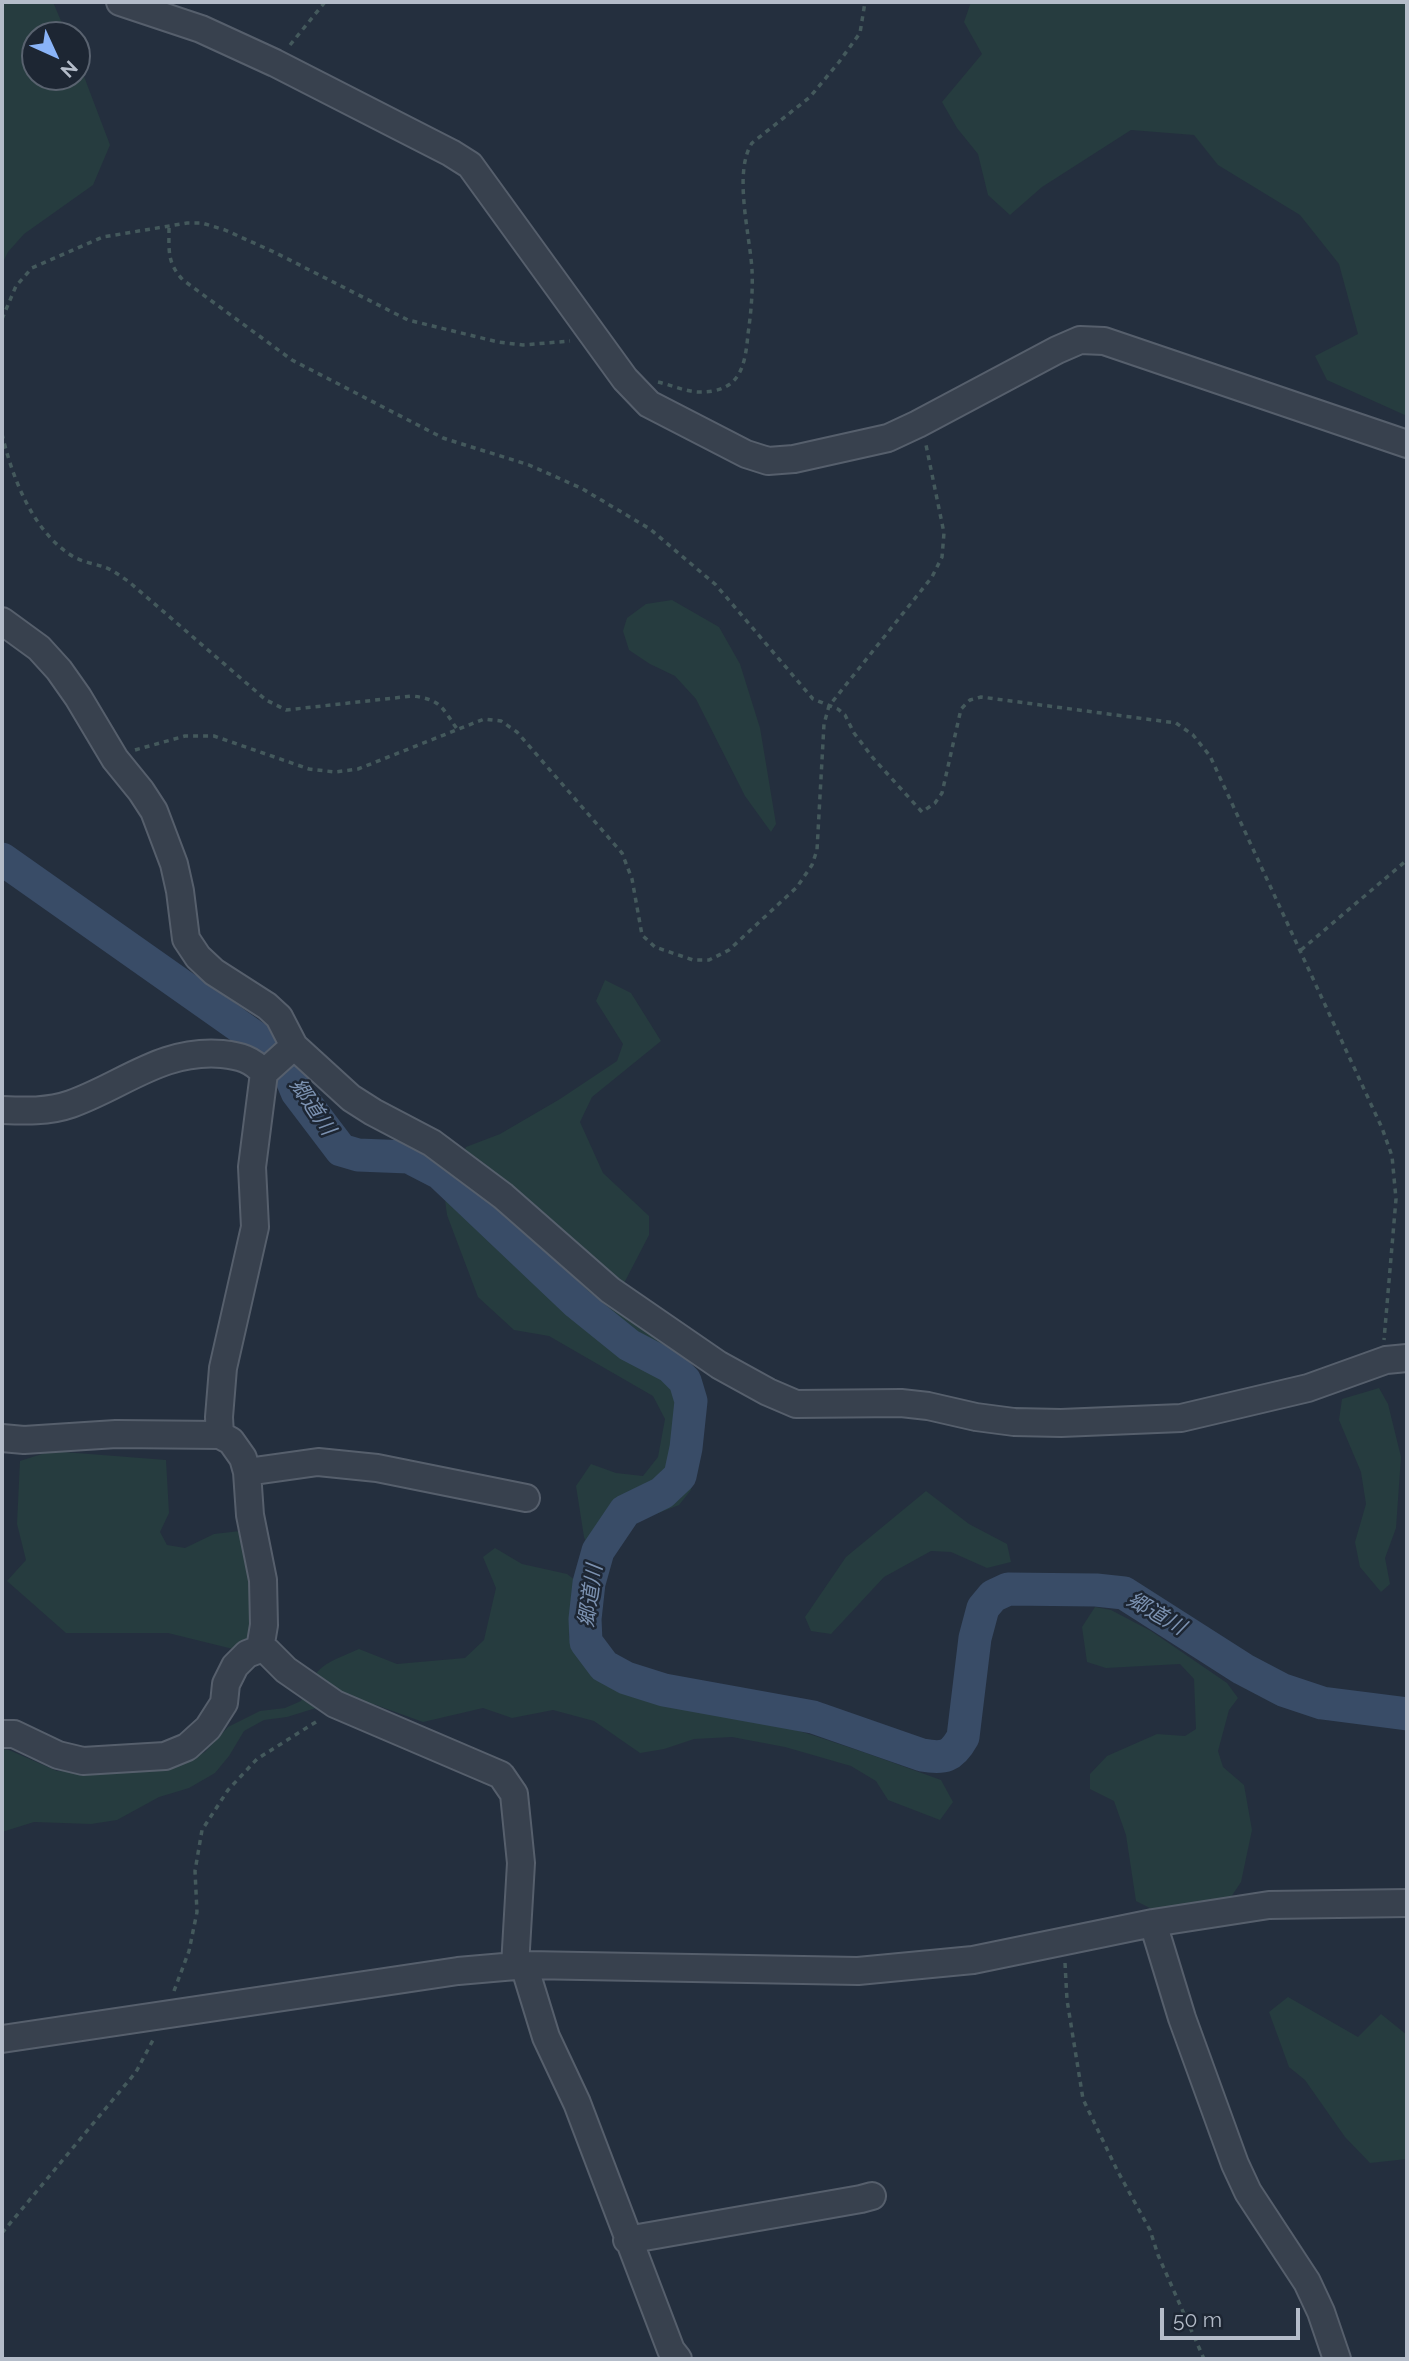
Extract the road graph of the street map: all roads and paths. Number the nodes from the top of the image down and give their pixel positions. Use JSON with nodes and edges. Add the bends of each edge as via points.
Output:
{"nodes":[{"id":1,"x":120,"y":2,"type":"edge"},
{"id":2,"x":325,"y":2,"type":"edge"},
{"id":3,"x":865,"y":2,"type":"edge"},
{"id":4,"x":275,"y":63,"type":"junction"},
{"id":5,"x":170,"y":228,"type":"junction"},
{"id":6,"x":2,"y":319,"type":"edge"},
{"id":7,"x":590,"y":331,"type":"junction"},
{"id":8,"x":625,"y":379,"type":"junction"},
{"id":9,"x":918,"y":424,"type":"junction"},
{"id":10,"x":2,"y":434,"type":"edge"},
{"id":11,"x":1407,"y":444,"type":"edge"},
{"id":12,"x":2,"y":621,"type":"edge"},
{"id":13,"x":829,"y":706,"type":"junction"},
{"id":14,"x":457,"y":729,"type":"junction"},
{"id":15,"x":115,"y":760,"type":"junction"},
{"id":16,"x":1407,"y":860,"type":"edge"},
{"id":17,"x":1301,"y":950,"type":"junction"},
{"id":18,"x":279,"y":1060,"type":"junction"},
{"id":19,"x":2,"y":1110,"type":"edge"},
{"id":20,"x":1396,"y":1359,"type":"edge"},
{"id":21,"x":220,"y":1435,"type":"junction"},
{"id":22,"x":2,"y":1438,"type":"edge"},
{"id":23,"x":247,"y":1472,"type":"junction"},
{"id":24,"x":526,"y":1498,"type":"dead end"},
{"id":25,"x":260,"y":1649,"type":"junction"},
{"id":26,"x":335,"y":1704,"type":"junction"},
{"id":27,"x":2,"y":1734,"type":"edge"},
{"id":28,"x":1407,"y":1903,"type":"edge"},
{"id":29,"x":1153,"y":1923,"type":"junction"},
{"id":30,"x":1069,"y":1940,"type":"junction"},
{"id":31,"x":521,"y":1965,"type":"junction"},
{"id":32,"x":164,"y":2015,"type":"junction"},
{"id":33,"x":2,"y":2039,"type":"edge"},
{"id":34,"x":872,"y":2196,"type":"dead end"},
{"id":35,"x":2,"y":2233,"type":"edge"},
{"id":36,"x":627,"y":2239,"type":"junction"},
{"id":37,"x":673,"y":2356,"type":"edge"},
{"id":38,"x":1204,"y":2359,"type":"edge"},
{"id":39,"x":1336,"y":2359,"type":"edge"}],
"edges":[{"from":1,"to":4,"type":"street","via":[[201,29]]},
{"from":2,"to":4,"type":"path"},
{"from":3,"to":8,"type":"path","via":[[860,33],[839,62],[810,97],[746,152],[742,183],[752,285],[746,360],[740,373],[717,389],[699,392]]},
{"from":4,"to":7,"type":"street","via":[[470,165]]},
{"from":5,"to":6,"type":"path","via":[[103,237],[33,268],[16,286]]},
{"from":5,"to":7,"type":"path","via":[[202,223],[225,230],[408,320],[523,345],[562,342]]},
{"from":5,"to":13,"type":"path","via":[[172,268],[183,281],[292,360],[443,439],[529,465],[581,488],[650,529],[716,585],[813,699]]},
{"from":7,"to":8,"type":"street"},
{"from":8,"to":9,"type":"street","via":[[649,404],[768,461],[888,438]]},
{"from":9,"to":11,"type":"street","via":[[1080,340],[1104,341]]},
{"from":9,"to":13,"type":"path","via":[[925,437],[944,533],[942,556],[932,577]]},
{"from":10,"to":14,"type":"path","via":[[7,457],[46,533],[75,558],[108,568],[128,581],[266,700],[286,710],[412,696],[431,698]]},
{"from":12,"to":15,"type":"street","via":[[39,648],[59,670]]},
{"from":13,"to":14,"type":"path","via":[[812,865],[797,887],[729,950],[709,960],[694,960],[655,947],[642,935],[632,879],[622,853],[517,732],[501,721],[484,719]]},
{"from":13,"to":17,"type":"path","via":[[845,715],[873,758],[922,812],[942,793],[961,709],[981,696],[1176,723],[1210,756]]},
{"from":14,"to":15,"type":"path","via":[[358,769],[335,772],[309,769],[214,736],[184,736],[124,753]]},
{"from":15,"to":18,"type":"street","via":[[154,811],[174,864],[186,939],[214,972],[279,1017]]},
{"from":16,"to":17,"type":"path"},
{"from":17,"to":20,"type":"path","via":[[1392,1156],[1396,1199],[1384,1334]]},
{"from":18,"to":19,"type":"street","via":[[256,1063],[241,1056],[181,1055],[62,1106]]},
{"from":18,"to":20,"type":"street","via":[[432,1143],[503,1196],[610,1290],[719,1365],[796,1404],[901,1403],[1014,1422],[1181,1418],[1308,1388]]},
{"from":18,"to":21,"type":"street","via":[[252,1167],[255,1227],[223,1368]]},
{"from":21,"to":22,"type":"street"},
{"from":21,"to":23,"type":"street","via":[[232,1441]]},
{"from":23,"to":24,"type":"street","via":[[330,1463]]},
{"from":23,"to":25,"type":"street","via":[[262,1580]]},
{"from":25,"to":26,"type":"street"},
{"from":25,"to":27,"type":"street","via":[[235,1666],[224,1703],[208,1728],[187,1747],[165,1756],[83,1760],[58,1755],[14,1734]]},
{"from":26,"to":31,"type":"street","via":[[501,1775],[514,1794],[521,1863]]},
{"from":26,"to":32,"type":"path","via":[[331,1712],[257,1759],[228,1790],[202,1830],[195,1871],[197,1912],[189,1951]]},
{"from":28,"to":29,"type":"street","via":[[1269,1905]]},
{"from":29,"to":30,"type":"street"},
{"from":29,"to":39,"type":"street","via":[[1235,2164],[1307,2282]]},
{"from":30,"to":31,"type":"street","via":[[973,1960],[858,1971]]},
{"from":30,"to":38,"type":"path","via":[[1067,2000],[1083,2099],[1150,2230]]},
{"from":31,"to":32,"type":"street"},
{"from":31,"to":36,"type":"street"},
{"from":32,"to":33,"type":"street"},
{"from":32,"to":35,"type":"path","via":[[136,2072]]},
{"from":34,"to":36,"type":"street"},
{"from":36,"to":37,"type":"street"}]}
